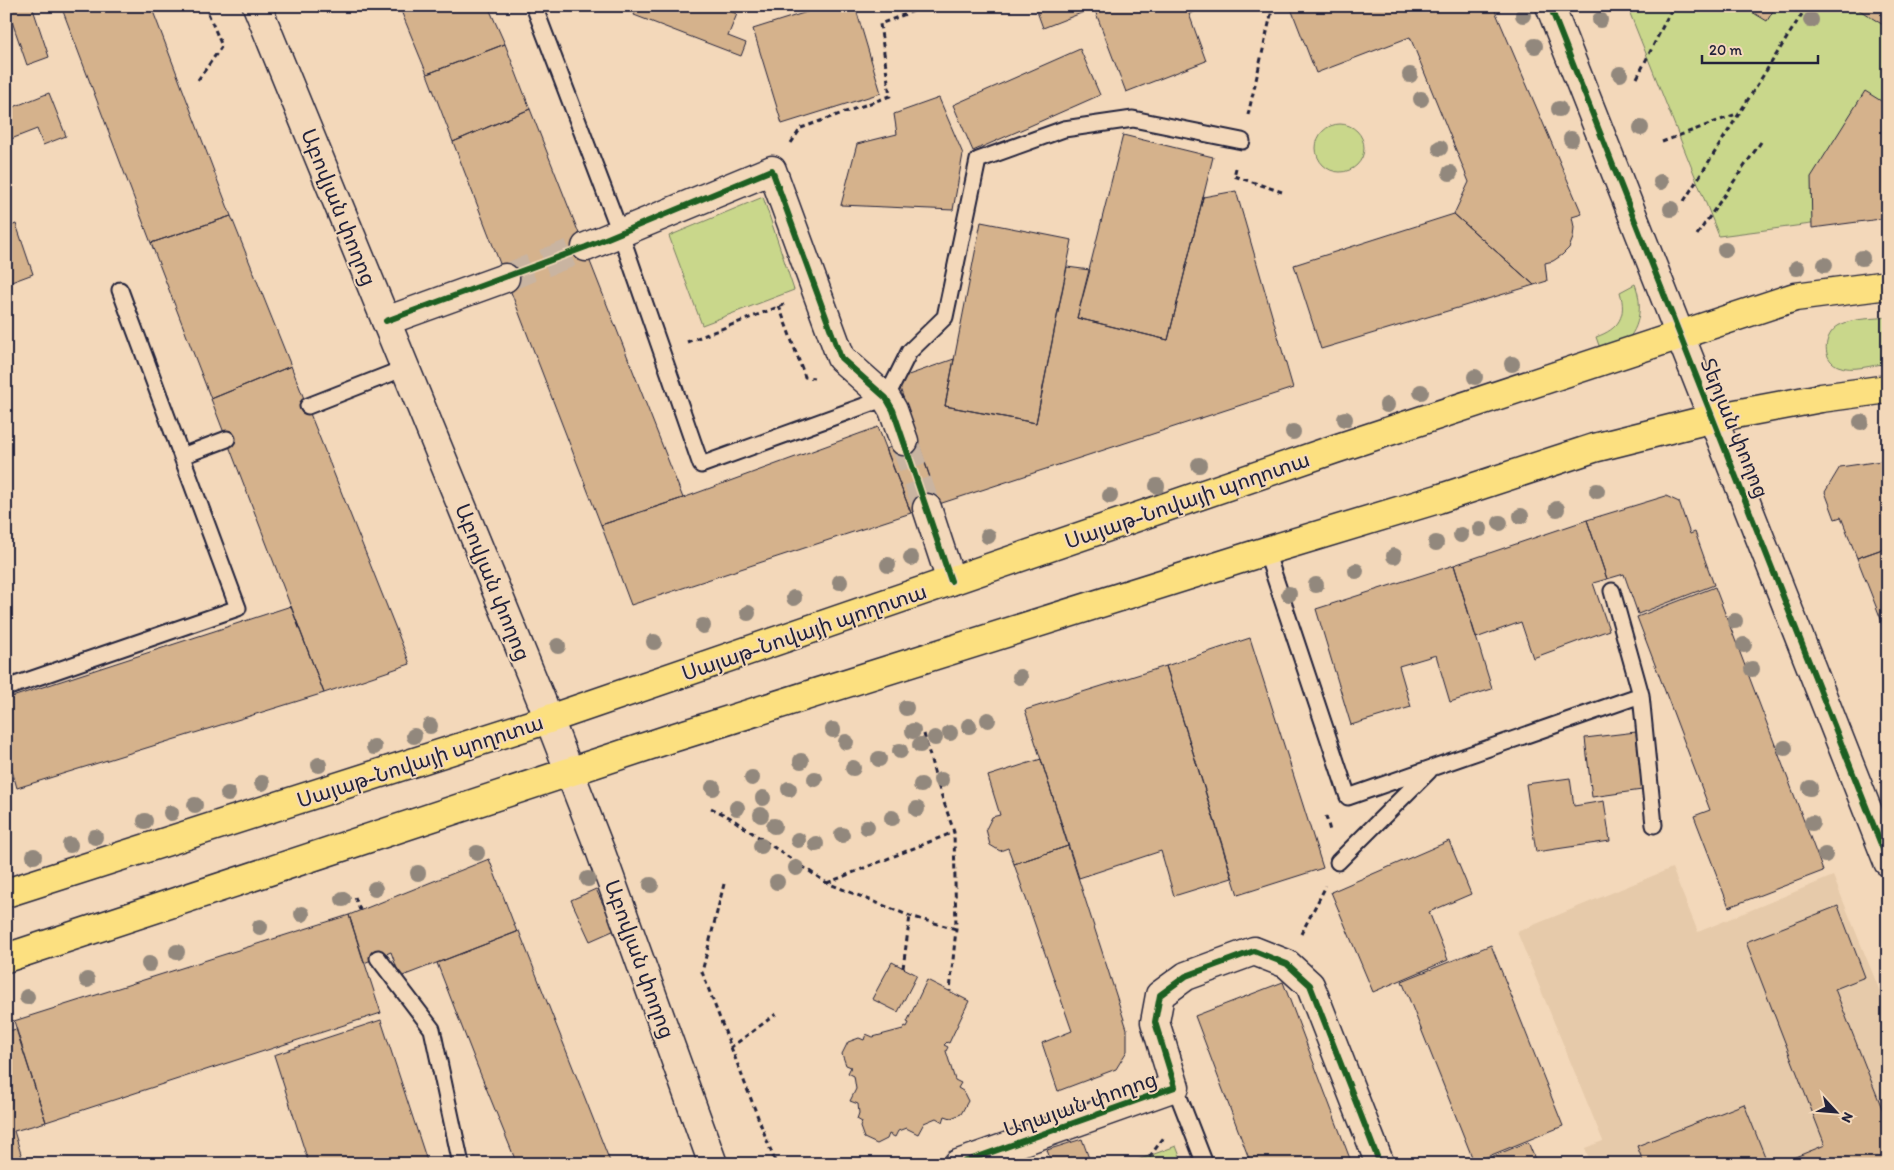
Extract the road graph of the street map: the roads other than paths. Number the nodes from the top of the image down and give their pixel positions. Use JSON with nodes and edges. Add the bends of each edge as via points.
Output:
{"nodes":[{"id":1,"x":257,"y":6,"type":"edge"},
{"id":2,"x":534,"y":6,"type":"edge"},
{"id":3,"x":1550,"y":6,"type":"edge"},
{"id":4,"x":1242,"y":141,"type":"road end"},
{"id":5,"x":620,"y":232,"type":"junction"},
{"id":6,"x":586,"y":246,"type":"tunnel mouth"},
{"id":7,"x":506,"y":278,"type":"tunnel mouth"},
{"id":8,"x":1888,"y":284,"type":"edge"},
{"id":9,"x":120,"y":290,"type":"dead end"},
{"id":10,"x":386,"y":321,"type":"junction"},
{"id":11,"x":1681,"y":336,"type":"junction"},
{"id":12,"x":405,"y":368,"type":"junction"},
{"id":13,"x":1888,"y":389,"type":"edge"},
{"id":14,"x":886,"y":398,"type":"junction"},
{"id":15,"x":308,"y":406,"type":"dead end"},
{"id":16,"x":1714,"y":418,"type":"junction"},
{"id":17,"x":227,"y":439,"type":"dead end"},
{"id":18,"x":904,"y":441,"type":"tunnel mouth"},
{"id":19,"x":182,"y":456,"type":"junction"},
{"id":20,"x":927,"y":508,"type":"tunnel mouth"},
{"id":21,"x":1266,"y":551,"type":"junction"},
{"id":22,"x":951,"y":581,"type":"junction"},
{"id":23,"x":1612,"y":591,"type":"dead end"},
{"id":24,"x":6,"y":688,"type":"edge"},
{"id":25,"x":1641,"y":695,"type":"junction"},
{"id":26,"x":549,"y":719,"type":"junction"},
{"id":27,"x":1432,"y":768,"type":"junction"},
{"id":28,"x":570,"y":772,"type":"junction"},
{"id":29,"x":1654,"y":825,"type":"dead end"},
{"id":30,"x":1338,"y":862,"type":"road end"},
{"id":31,"x":1888,"y":862,"type":"edge"},
{"id":32,"x":6,"y":893,"type":"edge"},
{"id":33,"x":6,"y":958,"type":"edge"},
{"id":34,"x":378,"y":958,"type":"dead end"},
{"id":35,"x":1175,"y":1087,"type":"junction"},
{"id":36,"x":989,"y":1159,"type":"edge"},
{"id":37,"x":460,"y":1164,"type":"edge"},
{"id":38,"x":713,"y":1164,"type":"edge"},
{"id":39,"x":958,"y":1164,"type":"edge"},
{"id":40,"x":1205,"y":1164,"type":"edge"},
{"id":41,"x":1380,"y":1164,"type":"edge"}],
"edges":[{"from":1,"to":10,"type":"street","name":"Աբովյան փողոց"},
{"from":2,"to":5,"type":"lane"},
{"from":3,"to":11,"type":"street","name":"Տերյան փողոց"},
{"from":4,"to":14,"type":"lane","via":[[1133,119],[1064,128],[978,160],[945,317],[910,352]]},
{"from":5,"to":6,"type":"street"},
{"from":5,"to":14,"type":"street","via":[[772,170],[841,358]]},
{"from":5,"to":14,"type":"lane","via":[[701,465]]},
{"from":7,"to":10,"type":"street"},
{"from":8,"to":11,"type":"main road","name":"Սայաթ-Նովայի պողոտա","via":[[1796,298]]},
{"from":9,"to":19,"type":"lane"},
{"from":10,"to":12,"type":"street","name":"Աբովյան փողոց"},
{"from":11,"to":16,"type":"street","name":"Տերյան փողոց"},
{"from":11,"to":22,"type":"main road","name":"Սայաթ-Նովայի պողոտա","via":[[1335,448]]},
{"from":12,"to":15,"type":"lane"},
{"from":12,"to":26,"type":"street","name":"Աբովյան փողոց"},
{"from":13,"to":16,"type":"main road"},
{"from":14,"to":18,"type":"street"},
{"from":16,"to":21,"type":"main road","via":[[1594,448]]},
{"from":16,"to":31,"type":"street","name":"Տերյան փողոց"},
{"from":17,"to":19,"type":"lane"},
{"from":19,"to":24,"type":"lane","via":[[238,608]]},
{"from":20,"to":22,"type":"street"},
{"from":21,"to":27,"type":"lane","via":[[1348,797]]},
{"from":21,"to":28,"type":"main road"},
{"from":22,"to":26,"type":"main road","name":"Սայաթ-Նովայի պողոտա"},
{"from":23,"to":25,"type":"lane"},
{"from":25,"to":27,"type":"lane"},
{"from":25,"to":29,"type":"lane"},
{"from":26,"to":28,"type":"street","name":"Աբովյան փողոց"},
{"from":26,"to":32,"type":"main road","name":"Սայաթ-Նովայի պողոտա"},
{"from":27,"to":30,"type":"lane"},
{"from":28,"to":33,"type":"main road"},
{"from":28,"to":38,"type":"street","name":"Աբովյան փողոց"},
{"from":34,"to":37,"type":"lane","via":[[432,1029]]},
{"from":35,"to":36,"type":"street","name":"Աղայան փողոց"},
{"from":35,"to":40,"type":"lane"},
{"from":35,"to":41,"type":"street","name":"Աղայան փողոց","via":[[1155,1022],[1160,995],[1186,976],[1254,951],[1286,964],[1310,986]]},
{"from":36,"to":39,"type":"street","name":"Աղայան փողոց"}]}
